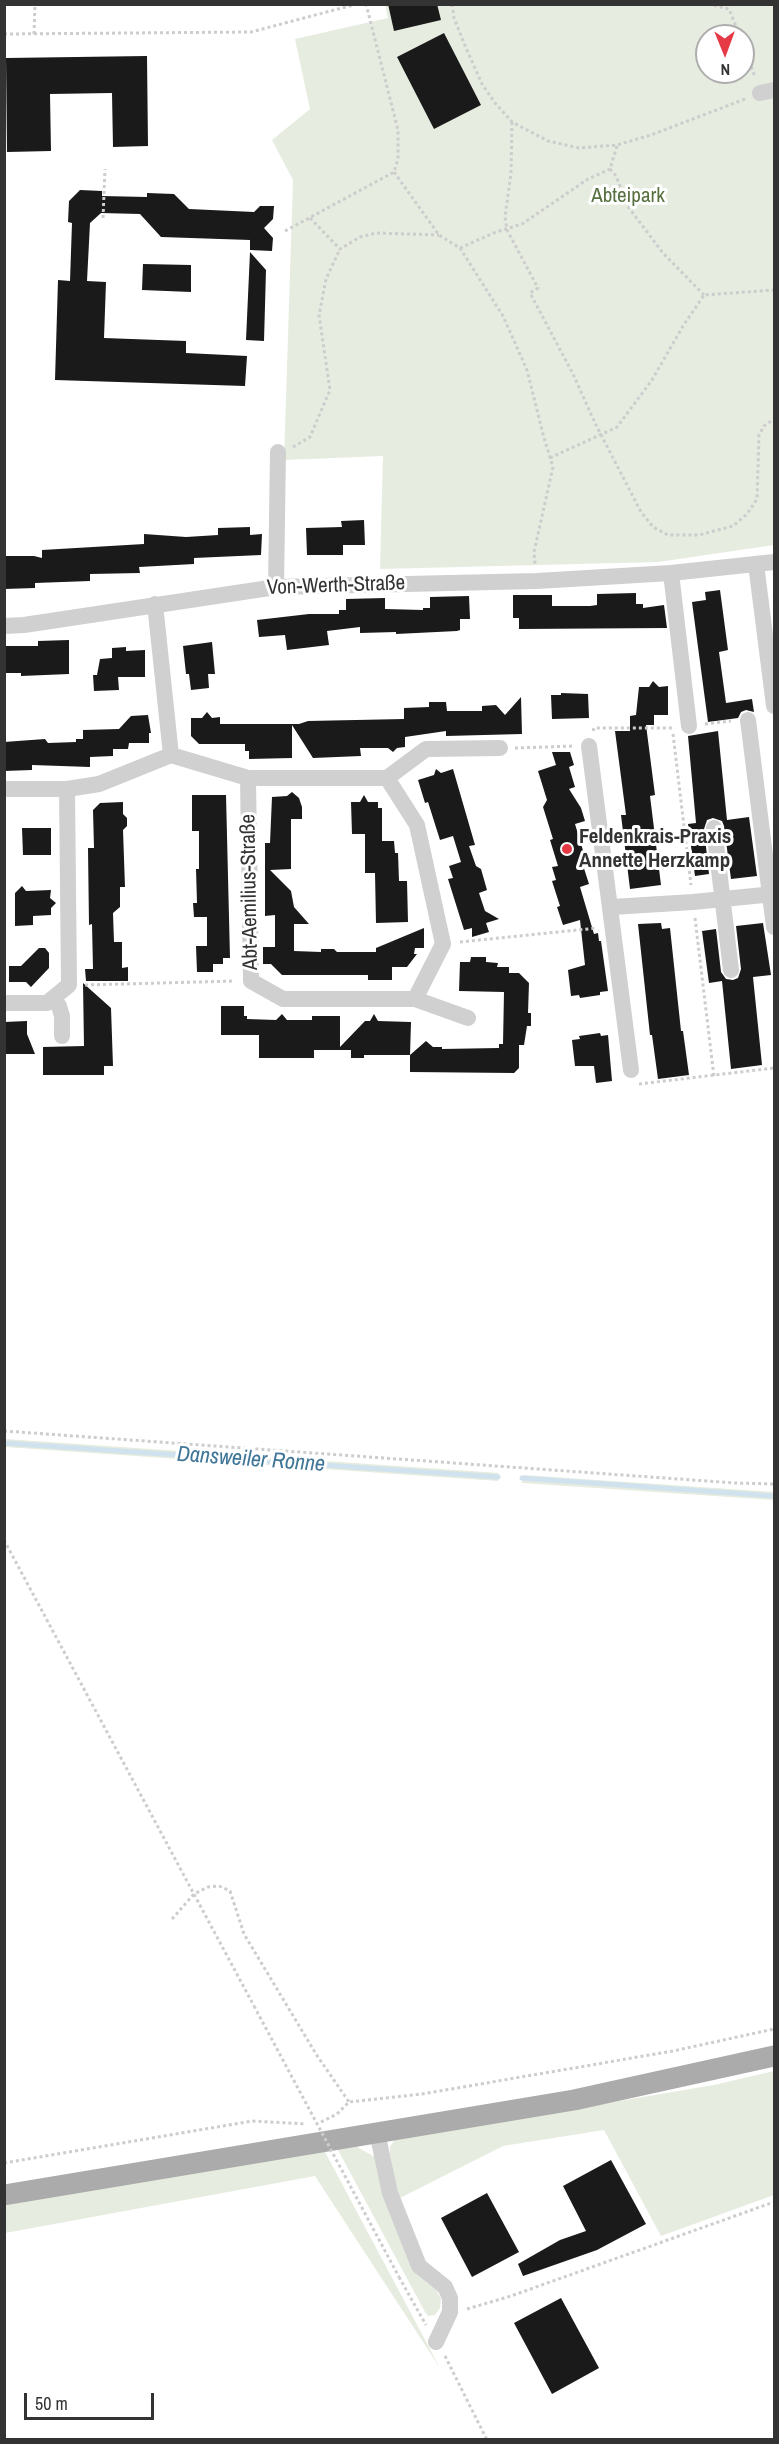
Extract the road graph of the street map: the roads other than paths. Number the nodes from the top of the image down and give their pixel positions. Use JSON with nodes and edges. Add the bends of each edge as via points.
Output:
{"nodes":[{"id":1,"x":278,"y":452,"type":"road end"},
{"id":2,"x":774,"y":562,"type":"edge"},
{"id":3,"x":756,"y":564,"type":"junction"},
{"id":4,"x":671,"y":573,"type":"junction"},
{"id":5,"x":276,"y":587,"type":"junction"},
{"id":6,"x":155,"y":604,"type":"junction"},
{"id":7,"x":4,"y":626,"type":"edge"},
{"id":8,"x":774,"y":706,"type":"edge"},
{"id":9,"x":748,"y":720,"type":"dead end"},
{"id":10,"x":681,"y":728,"type":"road end"},
{"id":11,"x":589,"y":746,"type":"road end"},
{"id":12,"x":500,"y":748,"type":"road end"},
{"id":13,"x":171,"y":755,"type":"junction"},
{"id":14,"x":248,"y":778,"type":"junction"},
{"id":15,"x":387,"y":778,"type":"junction"},
{"id":16,"x":4,"y":789,"type":"edge"},
{"id":17,"x":67,"y":789,"type":"junction"},
{"id":18,"x":714,"y":828,"type":"dead end"},
{"id":19,"x":772,"y":894,"type":"edge"},
{"id":20,"x":721,"y":900,"type":"junction"},
{"id":21,"x":612,"y":907,"type":"junction"},
{"id":22,"x":774,"y":927,"type":"edge"},
{"id":23,"x":731,"y":970,"type":"dead end"},
{"id":24,"x":52,"y":999,"type":"junction"},
{"id":25,"x":415,"y":999,"type":"junction"},
{"id":26,"x":4,"y":1003,"type":"edge"},
{"id":27,"x":468,"y":1018,"type":"dead end"},
{"id":28,"x":62,"y":1036,"type":"dead end"},
{"id":29,"x":631,"y":1070,"type":"road end"},
{"id":30,"x":774,"y":2056,"type":"edge"},
{"id":31,"x":377,"y":2132,"type":"junction"},
{"id":32,"x":4,"y":2195,"type":"edge"},
{"id":33,"x":436,"y":2342,"type":"dead end"}],
"edges":[{"from":1,"to":5,"type":"street"},
{"from":2,"to":3,"type":"street","name":"Von-Werth-Straße"},
{"from":3,"to":4,"type":"street","name":"Von-Werth-Straße"},
{"from":3,"to":8,"type":"street"},
{"from":4,"to":5,"type":"street","name":"Von-Werth-Straße","via":[[537,581]]},
{"from":4,"to":10,"type":"street"},
{"from":5,"to":6,"type":"street","name":"Von-Werth-Straße"},
{"from":6,"to":7,"type":"street","name":"Von-Werth-Straße"},
{"from":6,"to":13,"type":"street"},
{"from":9,"to":19,"type":"street"},
{"from":11,"to":21,"type":"street"},
{"from":12,"to":15,"type":"street","via":[[426,749]]},
{"from":13,"to":14,"type":"street"},
{"from":13,"to":17,"type":"street","via":[[99,784]]},
{"from":14,"to":15,"type":"street"},
{"from":14,"to":25,"type":"street","name":"Abt-Aemilius-Straße","via":[[251,981],[284,999]]},
{"from":15,"to":25,"type":"street","via":[[417,825],[443,944]]},
{"from":16,"to":17,"type":"street"},
{"from":17,"to":24,"type":"street","via":[[69,986]]},
{"from":18,"to":20,"type":"street"},
{"from":19,"to":20,"type":"street"},
{"from":19,"to":22,"type":"street"},
{"from":20,"to":21,"type":"street"},
{"from":20,"to":23,"type":"street"},
{"from":21,"to":29,"type":"street"},
{"from":24,"to":26,"type":"street","via":[[47,1003]]},
{"from":24,"to":28,"type":"street","via":[[62,1016]]},
{"from":25,"to":27,"type":"street","name":"Abt-Aemilius-Straße"},
{"from":30,"to":31,"type":"main road","via":[[574,2100]]},
{"from":31,"to":32,"type":"main road"},
{"from":31,"to":33,"type":"street","via":[[397,2216],[419,2266],[445,2287],[450,2298],[450,2312]]}]}
